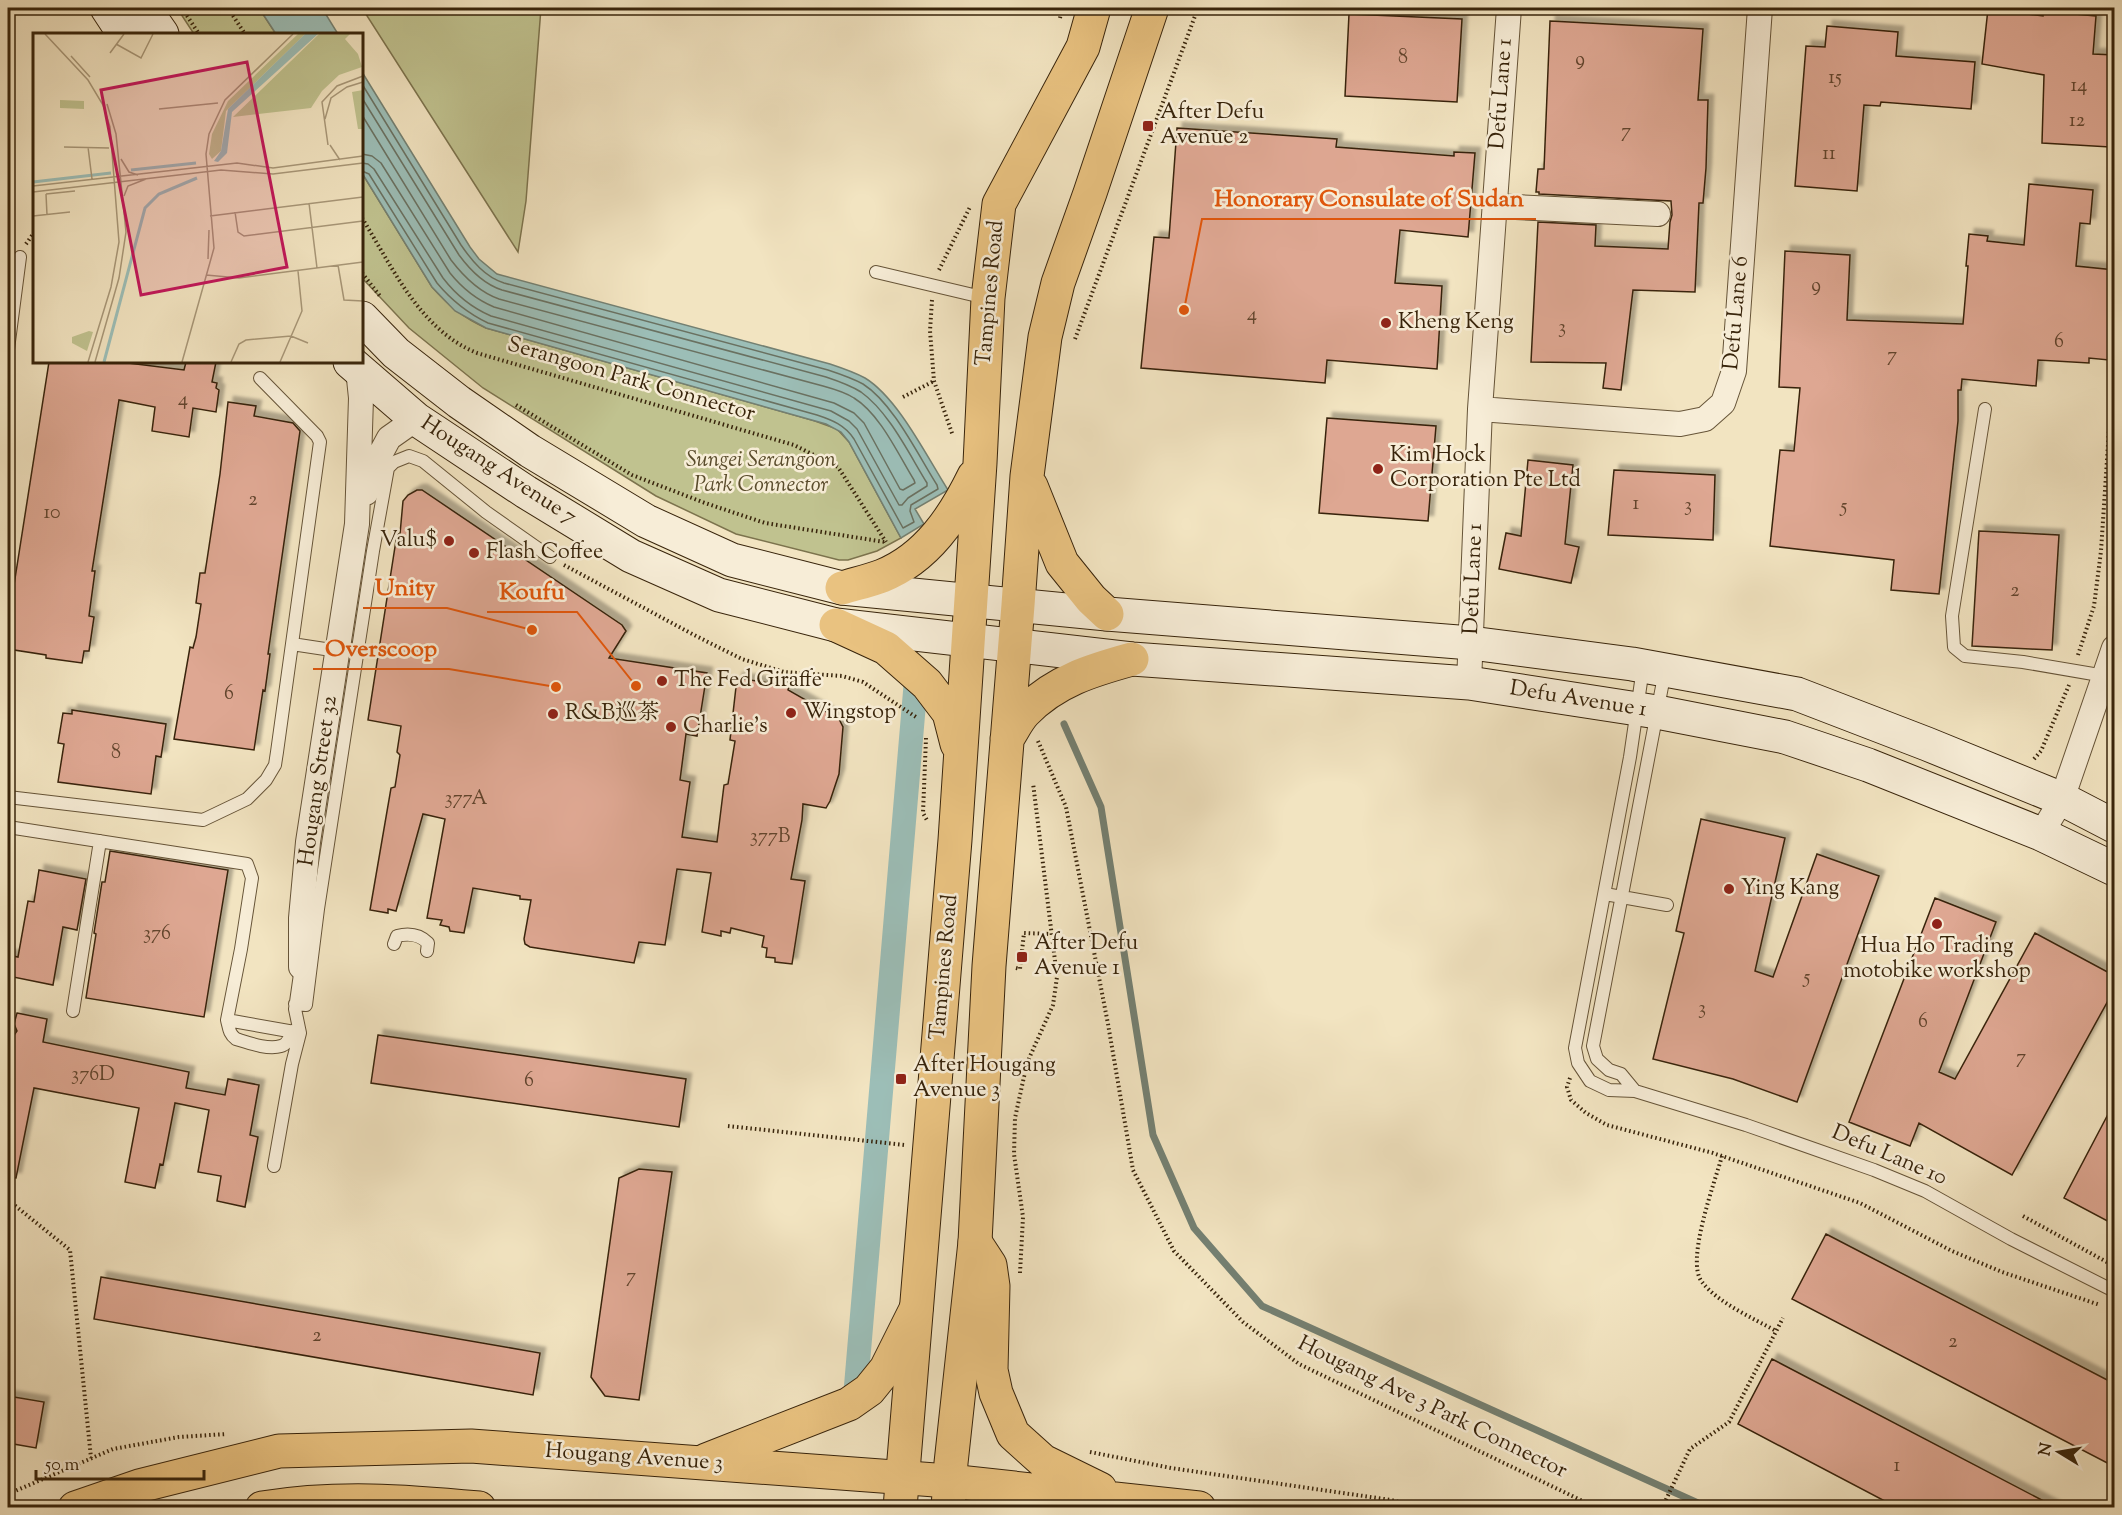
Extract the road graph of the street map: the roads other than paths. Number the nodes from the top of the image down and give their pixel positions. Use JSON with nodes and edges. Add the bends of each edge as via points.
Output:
{"nodes":[{"id":1,"x":108,"y":8,"type":"edge"},
{"id":2,"x":144,"y":8,"type":"edge"},
{"id":3,"x":1094,"y":8,"type":"edge"},
{"id":4,"x":1152,"y":8,"type":"edge"},
{"id":5,"x":1509,"y":8,"type":"edge"},
{"id":6,"x":1760,"y":8,"type":"edge"},
{"id":7,"x":123,"y":33,"type":"edge"},
{"id":8,"x":161,"y":33,"type":"edge"},
{"id":9,"x":1494,"y":206,"type":"junction"},
{"id":10,"x":1658,"y":214,"type":"dead end"},
{"id":11,"x":20,"y":257,"type":"dead end"},
{"id":12,"x":876,"y":272,"type":"dead end"},
{"id":13,"x":988,"y":298,"type":"junction"},
{"id":14,"x":374,"y":310,"type":"edge"},
{"id":15,"x":8,"y":349,"type":"edge"},
{"id":16,"x":354,"y":365,"type":"edge"},
{"id":17,"x":260,"y":378,"type":"dead end"},
{"id":18,"x":1480,"y":409,"type":"junction"},
{"id":19,"x":1985,"y":409,"type":"dead end"},
{"id":20,"x":416,"y":419,"type":"junction"},
{"id":21,"x":980,"y":463,"type":"junction"},
{"id":22,"x":1027,"y":476,"type":"junction"},
{"id":23,"x":357,"y":524,"type":"junction"},
{"id":24,"x":550,"y":557,"type":"road end"},
{"id":25,"x":842,"y":588,"type":"junction"},
{"id":26,"x":970,"y":601,"type":"junction"},
{"id":27,"x":1018,"y":605,"type":"junction"},
{"id":28,"x":1107,"y":614,"type":"junction"},
{"id":29,"x":836,"y":626,"type":"junction"},
{"id":30,"x":968,"y":641,"type":"junction"},
{"id":31,"x":1471,"y":643,"type":"junction"},
{"id":32,"x":292,"y":644,"type":"junction"},
{"id":33,"x":1015,"y":646,"type":"junction"},
{"id":34,"x":2115,"y":648,"type":"edge"},
{"id":35,"x":338,"y":651,"type":"junction"},
{"id":36,"x":1132,"y":659,"type":"junction"},
{"id":37,"x":1654,"y":668,"type":"junction"},
{"id":38,"x":2105,"y":676,"type":"junction"},
{"id":39,"x":1469,"y":683,"type":"junction"},
{"id":40,"x":1646,"y":710,"type":"junction"},
{"id":41,"x":1027,"y":744,"type":"junction"},
{"id":42,"x":960,"y":758,"type":"junction"},
{"id":43,"x":8,"y":797,"type":"edge"},
{"id":44,"x":2061,"y":799,"type":"junction"},
{"id":45,"x":2115,"y":826,"type":"edge"},
{"id":46,"x":8,"y":827,"type":"edge"},
{"id":47,"x":2041,"y":834,"type":"junction"},
{"id":48,"x":100,"y":841,"type":"junction"},
{"id":49,"x":2115,"y":869,"type":"edge"},
{"id":50,"x":1605,"y":894,"type":"junction"},
{"id":51,"x":1623,"y":897,"type":"junction"},
{"id":52,"x":1667,"y":904,"type":"dead end"},
{"id":53,"x":394,"y":944,"type":"dead end"},
{"id":54,"x":427,"y":951,"type":"dead end"},
{"id":55,"x":301,"y":967,"type":"joint"},
{"id":56,"x":296,"y":1004,"type":"junction"},
{"id":57,"x":73,"y":1011,"type":"dead end"},
{"id":58,"x":227,"y":1020,"type":"junction"},
{"id":59,"x":297,"y":1032,"type":"junction"},
{"id":60,"x":1635,"y":1091,"type":"junction"},
{"id":61,"x":274,"y":1166,"type":"dead end"},
{"id":62,"x":975,"y":1242,"type":"junction"},
{"id":63,"x":2115,"y":1292,"type":"edge"},
{"id":64,"x":916,"y":1309,"type":"junction"},
{"id":65,"x":699,"y":1462,"type":"junction"},
{"id":66,"x":901,"y":1492,"type":"edge"},
{"id":67,"x":948,"y":1494,"type":"edge"},
{"id":68,"x":1120,"y":1499,"type":"junction"},
{"id":69,"x":75,"y":1508,"type":"edge"},
{"id":70,"x":262,"y":1508,"type":"edge"},
{"id":71,"x":479,"y":1508,"type":"edge"},
{"id":72,"x":1199,"y":1508,"type":"edge"}],
"edges":[{"from":1,"to":7,"type":"main road"},
{"from":2,"to":8,"type":"main road"},
{"from":3,"to":13,"type":"main road","name":"Tampines Road","via":[[1083,47],[999,204]]},
{"from":4,"to":22,"type":"main road","name":"Tampines Road","via":[[1058,283],[1044,337]]},
{"from":5,"to":9,"type":"street","name":"Defu Lane 1"},
{"from":6,"to":18,"type":"street","name":"Defu Lane 6","via":[[1734,371],[1723,403],[1705,419],[1680,424]]},
{"from":9,"to":10,"type":"street"},
{"from":9,"to":18,"type":"street","name":"Defu Lane 1"},
{"from":11,"to":15,"type":"lane"},
{"from":12,"to":13,"type":"lane"},
{"from":13,"to":21,"type":"main road","name":"Tampines Road"},
{"from":14,"to":25,"type":"main road","name":"Hougang Avenue 7","via":[[396,354],[554,467],[646,521],[732,560]]},
{"from":16,"to":20,"type":"main road","name":"Hougang Avenue 7"},
{"from":16,"to":23,"type":"street","name":"Hougang Street 32","via":[[361,399]]},
{"from":17,"to":32,"type":"lane","via":[[320,442]]},
{"from":18,"to":31,"type":"street","name":"Defu Lane 1"},
{"from":19,"to":38,"type":"lane","via":[[1952,616],[1954,647],[1965,656]]},
{"from":20,"to":23,"type":"street","name":"Hougang Street 32","via":[[388,438],[375,464]]},
{"from":20,"to":29,"type":"main road","name":"Hougang Avenue 7","via":[[631,556],[719,595]]},
{"from":21,"to":25,"type":"main road","via":[[961,503],[918,555],[884,575]]},
{"from":21,"to":26,"type":"main road","name":"Tampines Road"},
{"from":22,"to":27,"type":"main road","name":"Tampines Road"},
{"from":22,"to":28,"type":"main road","via":[[1062,563]]},
{"from":23,"to":35,"type":"street","name":"Hougang Street 32"},
{"from":24,"to":56,"type":"lane","via":[[423,461],[408,456],[388,468],[306,1005]]},
{"from":25,"to":26,"type":"main road","name":"Hougang Avenue 7"},
{"from":26,"to":27,"type":"main road"},
{"from":26,"to":30,"type":"main road","name":"Tampines Road"},
{"from":27,"to":28,"type":"main road","name":"Defu Avenue 1"},
{"from":27,"to":33,"type":"main road","name":"Tampines Road"},
{"from":28,"to":31,"type":"main road","name":"Defu Avenue 1"},
{"from":29,"to":30,"type":"main road","name":"Hougang Avenue 7"},
{"from":29,"to":42,"type":"main road","via":[[886,648],[927,684],[949,713]]},
{"from":30,"to":33,"type":"main road"},
{"from":30,"to":42,"type":"main road","name":"Tampines Road"},
{"from":31,"to":37,"type":"main road","name":"Defu Avenue 1"},
{"from":31,"to":39,"type":"street","name":"Defu Lane 1"},
{"from":32,"to":35,"type":"lane"},
{"from":32,"to":43,"type":"lane","via":[[275,765],[247,799],[208,819],[194,820]]},
{"from":33,"to":36,"type":"main road","name":"Defu Avenue 1"},
{"from":33,"to":41,"type":"main road","name":"Tampines Road"},
{"from":34,"to":38,"type":"street"},
{"from":35,"to":55,"type":"street","name":"Hougang Street 32","via":[[308,842]]},
{"from":36,"to":39,"type":"main road","name":"Defu Avenue 1"},
{"from":36,"to":41,"type":"main road","via":[[1062,683],[1024,713]]},
{"from":37,"to":40,"type":"lane","name":"Defu Lane 10"},
{"from":37,"to":40,"type":"lane","name":"Defu Lane 10"},
{"from":37,"to":44,"type":"main road","name":"Defu Avenue 1","via":[[1797,694]]},
{"from":38,"to":44,"type":"street"},
{"from":39,"to":40,"type":"main road","name":"Defu Avenue 1"},
{"from":40,"to":47,"type":"main road","name":"Defu Avenue 1","via":[[1785,737],[1868,765]]},
{"from":40,"to":50,"type":"lane","name":"Defu Lane 10","via":[[1630,757]]},
{"from":40,"to":51,"type":"lane","name":"Defu Lane 10"},
{"from":41,"to":62,"type":"main road","name":"Tampines Road","via":[[989,966]]},
{"from":42,"to":64,"type":"main road","name":"Tampines Road"},
{"from":44,"to":45,"type":"main road","name":"Defu Avenue 1"},
{"from":44,"to":47,"type":"street"},
{"from":46,"to":48,"type":"lane"},
{"from":47,"to":49,"type":"main road","name":"Defu Avenue 1"},
{"from":48,"to":57,"type":"lane"},
{"from":48,"to":58,"type":"lane","via":[[247,864],[252,878]]},
{"from":50,"to":51,"type":"lane"},
{"from":50,"to":60,"type":"lane","name":"Defu Lane 10","via":[[1575,1048],[1578,1063],[1590,1081],[1609,1090]]},
{"from":51,"to":52,"type":"lane"},
{"from":51,"to":60,"type":"lane","name":"Defu Lane 10","via":[[1593,1046],[1597,1059],[1621,1074]]},
{"from":53,"to":54,"type":"lane","via":[[397,936],[414,934],[428,943]]},
{"from":55,"to":56,"type":"lane"},
{"from":56,"to":59,"type":"lane"},
{"from":58,"to":59,"type":"lane"},
{"from":58,"to":59,"type":"lane","via":[[236,1039],[269,1047],[282,1046]]},
{"from":59,"to":61,"type":"lane"},
{"from":60,"to":63,"type":"lane","name":"Defu Lane 10","via":[[1810,1146],[1915,1186]]},
{"from":62,"to":67,"type":"main road","name":"Tampines Road"},
{"from":62,"to":68,"type":"main road","via":[[990,1265],[991,1370],[1013,1434],[1043,1461]]},
{"from":64,"to":65,"type":"main road","via":[[886,1368],[869,1390],[849,1404]]},
{"from":64,"to":66,"type":"main road","name":"Tampines Road"},
{"from":65,"to":66,"type":"main road","name":"Hougang Avenue 3"},
{"from":65,"to":69,"type":"main road","name":"Hougang Avenue 3","via":[[471,1446],[279,1451],[139,1486]]},
{"from":66,"to":67,"type":"main road","name":"Hougang Avenue 3"},
{"from":67,"to":68,"type":"main road","name":"Hougang Avenue 3"},
{"from":68,"to":72,"type":"main road","name":"Hougang Avenue 3"},
{"from":70,"to":71,"type":"main road","via":[[381,1500]]}]}
